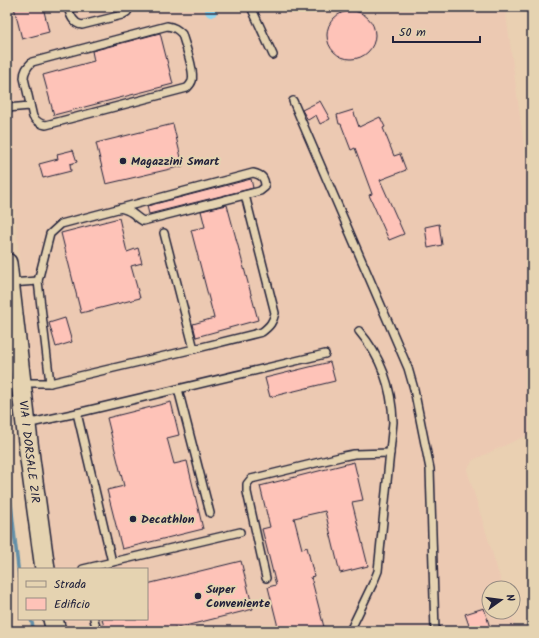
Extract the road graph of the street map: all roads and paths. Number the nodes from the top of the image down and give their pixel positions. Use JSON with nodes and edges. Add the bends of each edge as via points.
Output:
{"nodes":[{"id":1,"x":68,"y":7,"type":"edge"},
{"id":2,"x":130,"y":7,"type":"edge"},
{"id":3,"x":250,"y":7,"type":"edge"},
{"id":4,"x":273,"y":54,"type":"dead end"},
{"id":5,"x":294,"y":101,"type":"dead end"},
{"id":6,"x":30,"y":106,"type":"junction"},
{"id":7,"x":7,"y":108,"type":"edge"},
{"id":8,"x":245,"y":195,"type":"junction"},
{"id":9,"x":120,"y":208,"type":"junction"},
{"id":10,"x":164,"y":233,"type":"dead end"},
{"id":11,"x":7,"y":263,"type":"edge"},
{"id":12,"x":38,"y":281,"type":"junction"},
{"id":13,"x":10,"y":283,"type":"junction"},
{"id":14,"x":359,"y":331,"type":"dead end"},
{"id":15,"x":194,"y":349,"type":"junction"},
{"id":16,"x":324,"y":354,"type":"dead end"},
{"id":17,"x":21,"y":383,"type":"junction"},
{"id":18,"x":50,"y":383,"type":"junction"},
{"id":19,"x":178,"y":389,"type":"junction"},
{"id":20,"x":77,"y":413,"type":"junction"},
{"id":21,"x":26,"y":424,"type":"junction"},
{"id":22,"x":390,"y":453,"type":"junction"},
{"id":23,"x":210,"y":513,"type":"dead end"},
{"id":24,"x":240,"y":532,"type":"dead end"},
{"id":25,"x":112,"y":562,"type":"junction"},
{"id":26,"x":45,"y":568,"type":"edge"},
{"id":27,"x":87,"y":568,"type":"edge"},
{"id":28,"x":266,"y":578,"type":"dead end"},
{"id":29,"x":53,"y":620,"type":"edge"},
{"id":30,"x":94,"y":620,"type":"edge"},
{"id":31,"x":56,"y":631,"type":"edge"},
{"id":32,"x":97,"y":631,"type":"edge"},
{"id":33,"x":350,"y":631,"type":"edge"},
{"id":34,"x":435,"y":631,"type":"edge"}],
"edges":[{"from":1,"to":2,"type":"lane","via":[[71,17],[82,25],[122,15]]},
{"from":3,"to":4,"type":"lane"},
{"from":5,"to":34,"type":"lane","via":[[408,368],[414,389],[430,469]]},
{"from":6,"to":6,"type":"lane","via":[[36,122],[46,125],[186,88],[193,80],[193,72],[182,34],[167,26],[32,62],[24,72]]},
{"from":6,"to":7,"type":"lane"},
{"from":8,"to":9,"type":"lane","via":[[143,221],[128,210]]},
{"from":8,"to":9,"type":"lane","via":[[260,191],[264,187],[265,182],[259,174],[252,173]]},
{"from":8,"to":15,"type":"lane","via":[[275,313],[273,320],[262,332]]},
{"from":9,"to":12,"type":"lane","via":[[61,224],[50,234]]},
{"from":10,"to":15,"type":"lane"},
{"from":11,"to":13,"type":"main road","name":"VIA I DORSALE ZIR"},
{"from":12,"to":13,"type":"lane"},
{"from":12,"to":18,"type":"lane"},
{"from":13,"to":17,"type":"main road","name":"VIA I DORSALE ZIR"},
{"from":14,"to":22,"type":"lane","via":[[377,358],[390,391],[393,422]]},
{"from":15,"to":18,"type":"lane"},
{"from":16,"to":19,"type":"lane"},
{"from":17,"to":18,"type":"lane"},
{"from":17,"to":21,"type":"main road","name":"VIA I DORSALE ZIR"},
{"from":19,"to":20,"type":"lane"},
{"from":19,"to":23,"type":"lane"},
{"from":20,"to":21,"type":"lane"},
{"from":20,"to":25,"type":"lane"},
{"from":21,"to":26,"type":"main road","name":"VIA I DORSALE ZIR"},
{"from":22,"to":28,"type":"lane","via":[[354,454],[251,479],[247,484],[247,492]]},
{"from":22,"to":33,"type":"lane","via":[[378,571]]},
{"from":24,"to":25,"type":"lane"},
{"from":25,"to":27,"type":"lane"},
{"from":29,"to":31,"type":"main road"},
{"from":30,"to":32,"type":"lane"}]}
